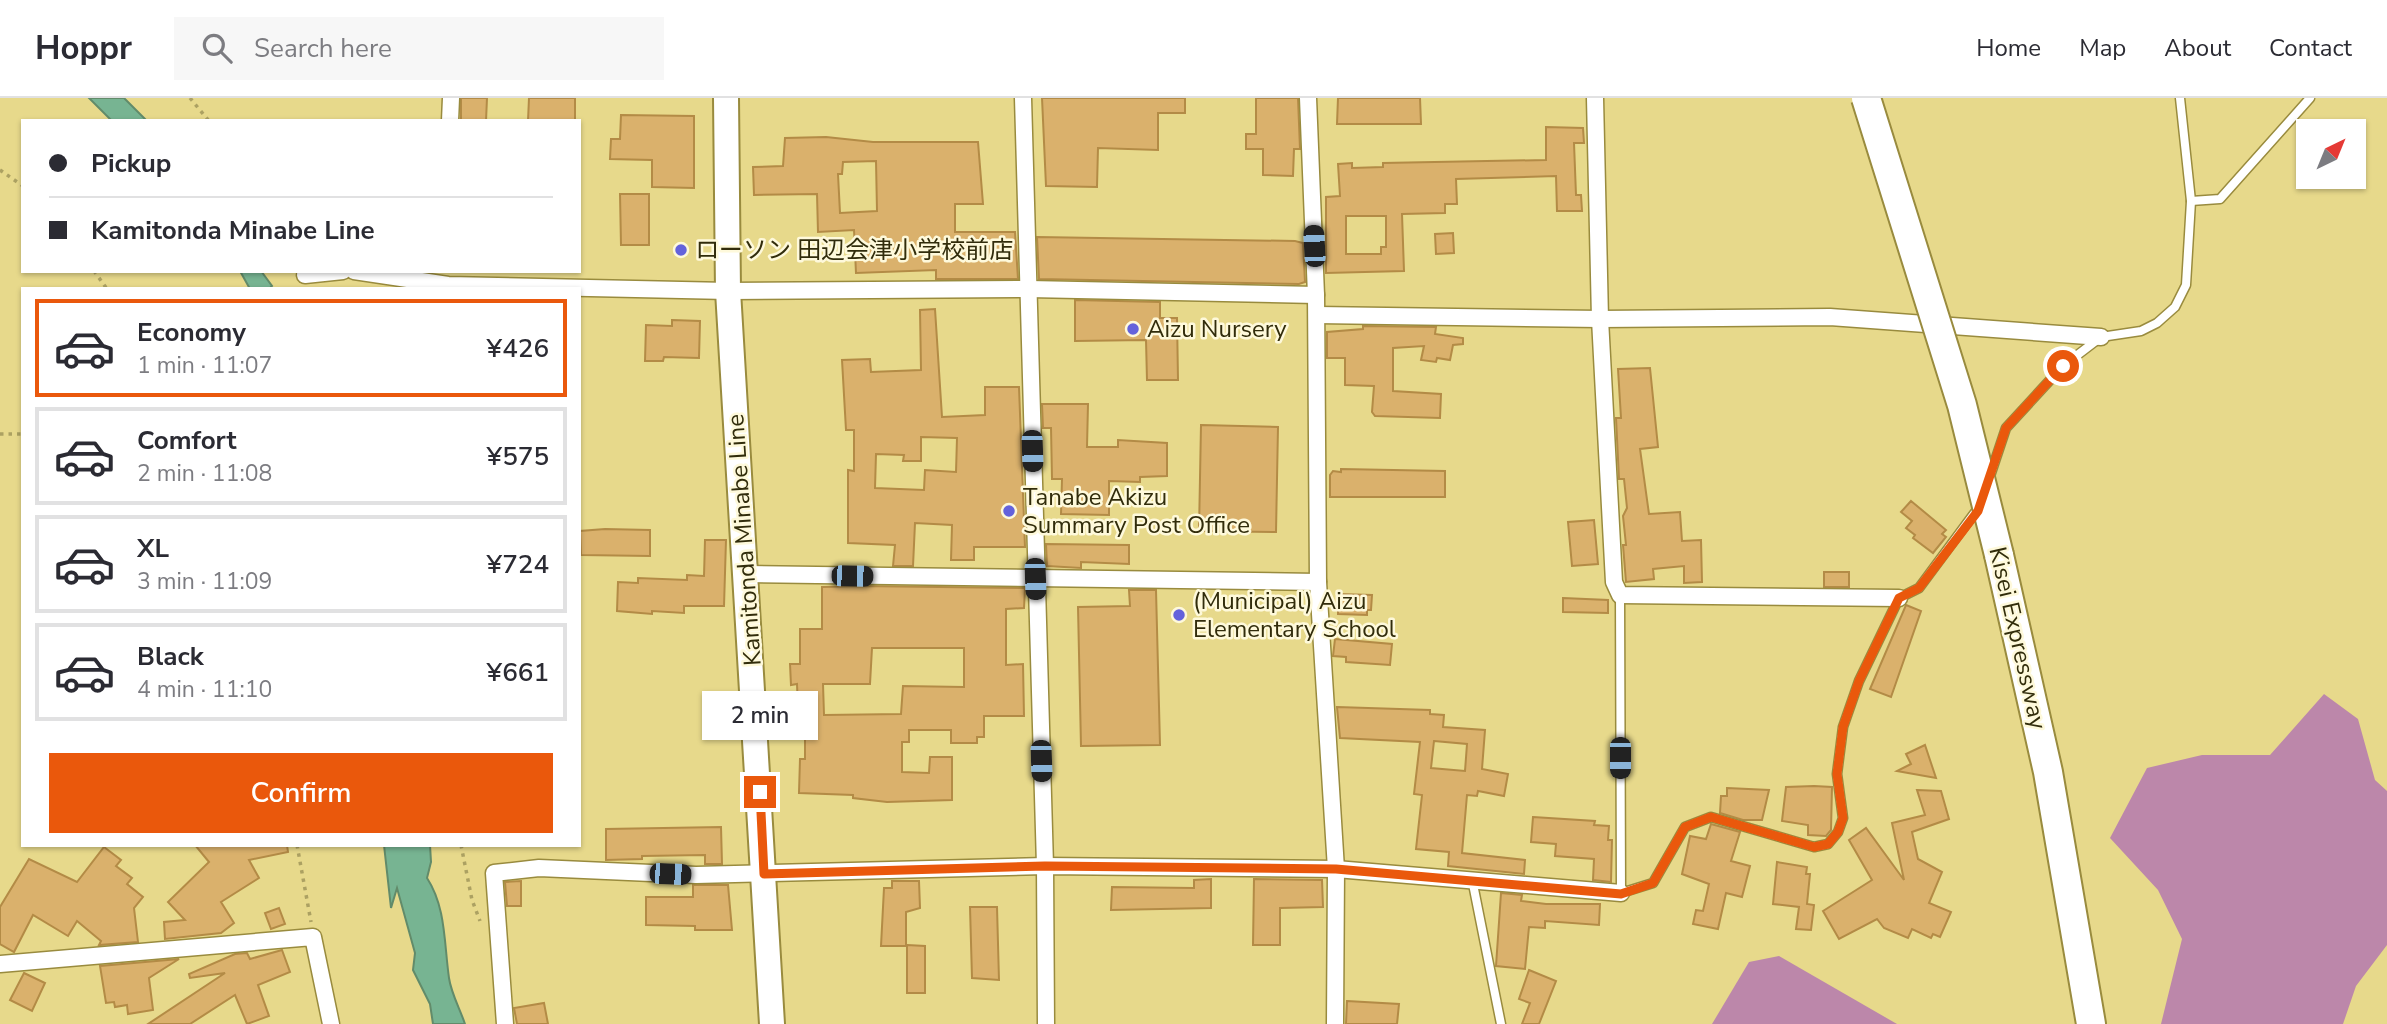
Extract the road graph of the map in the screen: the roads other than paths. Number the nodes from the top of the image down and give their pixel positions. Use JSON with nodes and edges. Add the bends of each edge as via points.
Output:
{"nodes":[{"id":1,"x":451,"y":98,"type":"edge"},
{"id":2,"x":726,"y":98,"type":"edge"},
{"id":3,"x":1023,"y":98,"type":"edge"},
{"id":4,"x":1308,"y":98,"type":"edge"},
{"id":5,"x":1595,"y":98,"type":"edge"},
{"id":6,"x":1866,"y":98,"type":"edge"},
{"id":7,"x":2180,"y":98,"type":"edge"},
{"id":8,"x":2310,"y":98,"type":"edge"},
{"id":9,"x":450,"y":119,"type":"edge"},
{"id":10,"x":2191,"y":201,"type":"junction"},
{"id":11,"x":324,"y":273,"type":"edge"},
{"id":12,"x":381,"y":273,"type":"edge"},
{"id":13,"x":305,"y":275,"type":"dead end"},
{"id":14,"x":448,"y":278,"type":"edge"},
{"id":15,"x":1029,"y":289,"type":"junction"},
{"id":16,"x":728,"y":291,"type":"junction"},
{"id":17,"x":1317,"y":295,"type":"junction"},
{"id":18,"x":1317,"y":315,"type":"junction"},
{"id":19,"x":1600,"y":319,"type":"junction"},
{"id":20,"x":2101,"y":337,"type":"junction"},
{"id":21,"x":747,"y":574,"type":"junction"},
{"id":22,"x":1035,"y":579,"type":"junction"},
{"id":23,"x":1318,"y":582,"type":"junction"},
{"id":24,"x":1620,"y":595,"type":"junction"},
{"id":25,"x":1899,"y":598,"type":"junction"},
{"id":26,"x":1045,"y":866,"type":"junction"},
{"id":27,"x":1336,"y":869,"type":"junction"},
{"id":28,"x":764,"y":874,"type":"junction"},
{"id":29,"x":1472,"y":880,"type":"junction"},
{"id":30,"x":1621,"y":894,"type":"junction"},
{"id":31,"x":0,"y":964,"type":"edge"},
{"id":32,"x":331,"y":1024,"type":"edge"},
{"id":33,"x":505,"y":1024,"type":"edge"},
{"id":34,"x":772,"y":1024,"type":"edge"},
{"id":35,"x":1046,"y":1024,"type":"edge"},
{"id":36,"x":1335,"y":1024,"type":"edge"},
{"id":37,"x":1501,"y":1024,"type":"edge"},
{"id":38,"x":2091,"y":1024,"type":"edge"}],
"edges":[{"from":1,"to":9,"type":"street"},
{"from":2,"to":16,"type":"main road","name":"Kamitonda Minabe Line"},
{"from":3,"to":15,"type":"street"},
{"from":4,"to":17,"type":"street"},
{"from":5,"to":19,"type":"street"},
{"from":6,"to":38,"type":"highway","name":"Kisei Expressway","bridge":true,"via":[[1962,405],[1999,555],[2048,772]]},
{"from":7,"to":10,"type":"lane"},
{"from":8,"to":10,"type":"lane","via":[[2220,199]]},
{"from":10,"to":20,"type":"lane","via":[[2186,285],[2175,307],[2141,331]]},
{"from":11,"to":13,"type":"street"},
{"from":12,"to":14,"type":"street"},
{"from":14,"to":16,"type":"street"},
{"from":15,"to":16,"type":"street"},
{"from":15,"to":17,"type":"street"},
{"from":15,"to":22,"type":"street"},
{"from":16,"to":21,"type":"main road","name":"Kamitonda Minabe Line"},
{"from":17,"to":18,"type":"street"},
{"from":18,"to":19,"type":"street"},
{"from":18,"to":23,"type":"street"},
{"from":19,"to":20,"type":"street","via":[[1829,317]]},
{"from":19,"to":24,"type":"street","via":[[1615,582]]},
{"from":20,"to":25,"type":"lane","via":[[2063,366],[2006,428],[1978,511],[1919,588]]},
{"from":21,"to":22,"type":"street"},
{"from":21,"to":28,"type":"main road","name":"Kamitonda Minabe Line"},
{"from":22,"to":23,"type":"street"},
{"from":22,"to":26,"type":"street"},
{"from":23,"to":27,"type":"street"},
{"from":24,"to":25,"type":"street"},
{"from":24,"to":30,"type":"lane"},
{"from":25,"to":30,"type":"lane","via":[[1859,681],[1843,727],[1837,774],[1843,818],[1828,844],[1814,847],[1711,817],[1685,827],[1653,883]]},
{"from":26,"to":27,"type":"street"},
{"from":26,"to":28,"type":"street"},
{"from":26,"to":35,"type":"street"},
{"from":27,"to":29,"type":"street"},
{"from":27,"to":36,"type":"street"},
{"from":28,"to":33,"type":"street","via":[[539,868],[494,873]]},
{"from":28,"to":34,"type":"main road","name":"Kamitonda Minabe Line"},
{"from":29,"to":30,"type":"street"},
{"from":29,"to":37,"type":"lane"},
{"from":31,"to":32,"type":"street","via":[[313,937]]}]}
